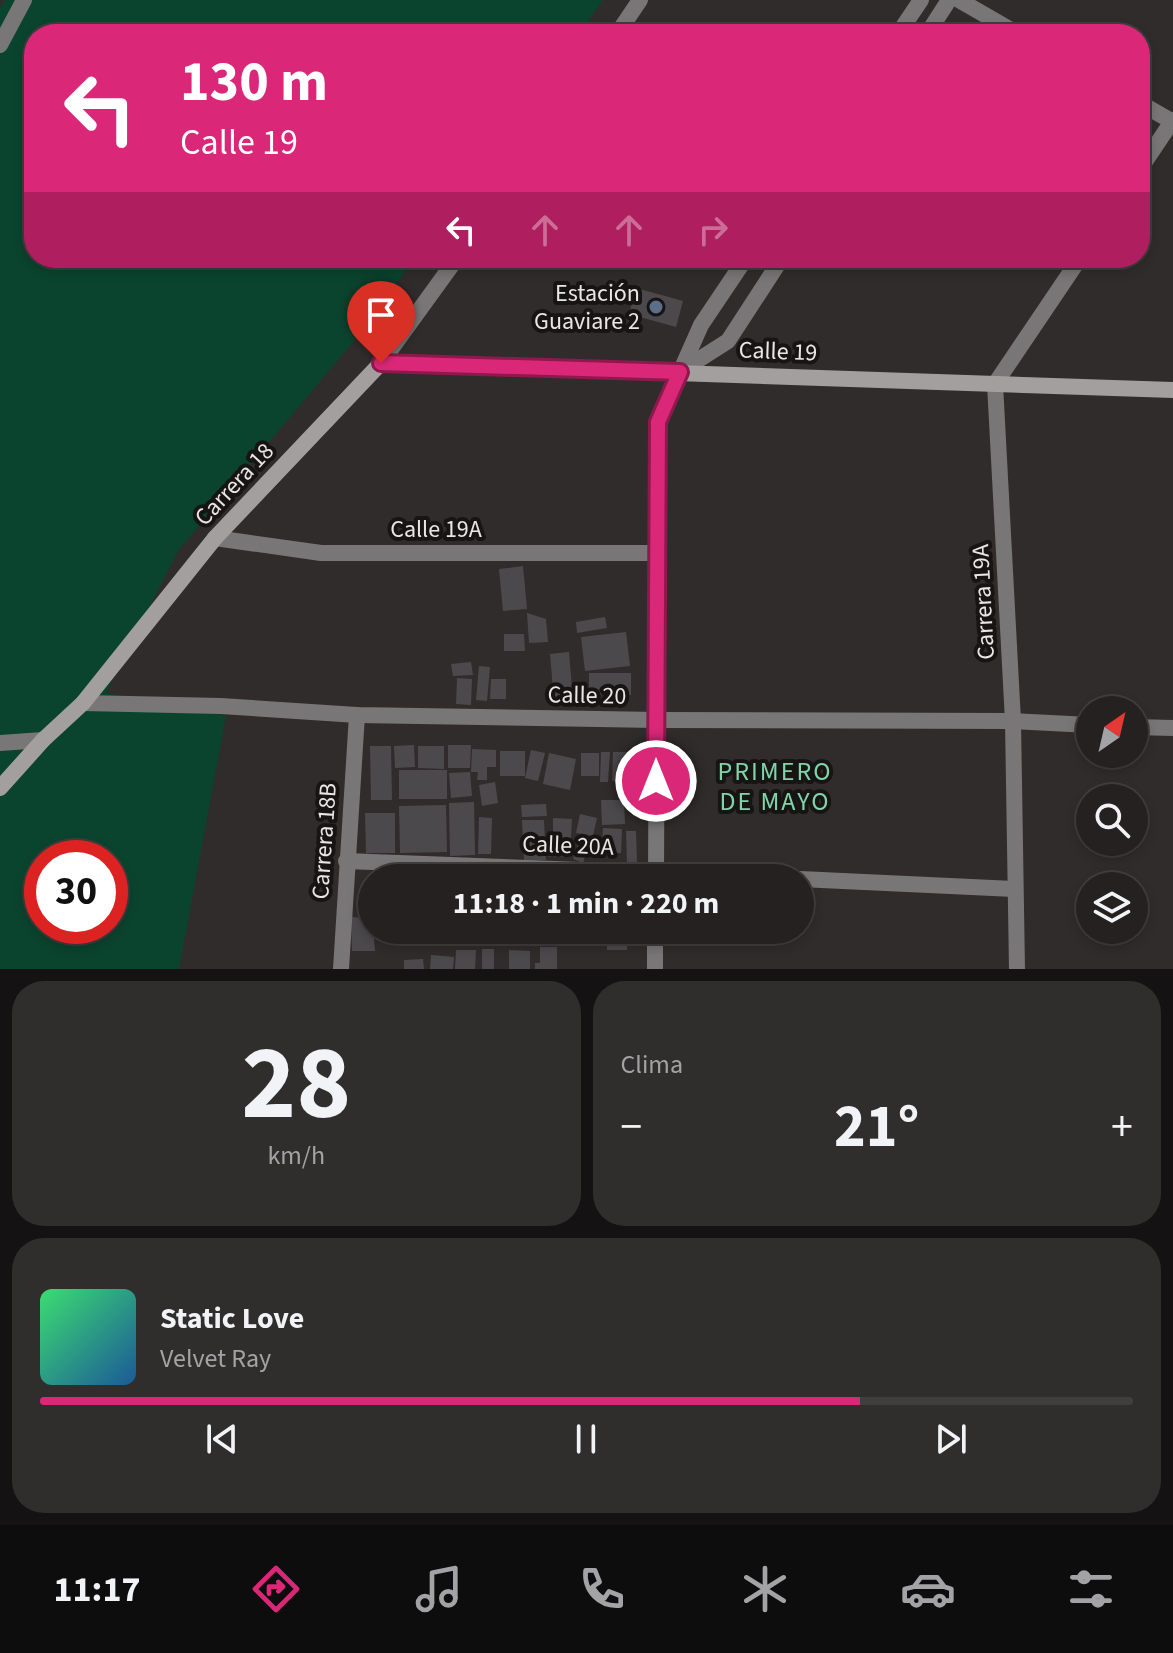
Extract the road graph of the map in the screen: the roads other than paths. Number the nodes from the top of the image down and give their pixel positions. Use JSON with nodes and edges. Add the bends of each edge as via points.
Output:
{"nodes":[{"id":1,"x":24,"y":0,"type":"edge"},
{"id":2,"x":640,"y":0,"type":"edge"},
{"id":3,"x":921,"y":0,"type":"edge"},
{"id":4,"x":949,"y":0,"type":"edge"},
{"id":5,"x":959,"y":0,"type":"edge"},
{"id":6,"x":624,"y":24,"type":"edge"},
{"id":7,"x":905,"y":24,"type":"edge"},
{"id":8,"x":933,"y":24,"type":"edge"},
{"id":9,"x":1001,"y":24,"type":"edge"},
{"id":10,"x":0,"y":45,"type":"edge"},
{"id":11,"x":1150,"y":108,"type":"edge"},
{"id":12,"x":1173,"y":121,"type":"edge"},
{"id":13,"x":1150,"y":154,"type":"edge"},
{"id":14,"x":450,"y":268,"type":"edge"},
{"id":15,"x":739,"y":268,"type":"edge"},
{"id":16,"x":775,"y":268,"type":"edge"},
{"id":17,"x":1073,"y":268,"type":"edge"},
{"id":18,"x":381,"y":363,"type":"junction"},
{"id":19,"x":680,"y":372,"type":"junction"},
{"id":20,"x":995,"y":384,"type":"junction"},
{"id":21,"x":1173,"y":390,"type":"edge"},
{"id":22,"x":215,"y":538,"type":"junction"},
{"id":23,"x":658,"y":553,"type":"junction"},
{"id":24,"x":83,"y":703,"type":"junction"},
{"id":25,"x":357,"y":715,"type":"junction"},
{"id":26,"x":657,"y":720,"type":"junction"},
{"id":27,"x":1013,"y":721,"type":"junction"},
{"id":28,"x":1076,"y":724,"type":"edge"},
{"id":29,"x":1148,"y":727,"type":"edge"},
{"id":30,"x":1173,"y":728,"type":"edge"},
{"id":31,"x":43,"y":740,"type":"junction"},
{"id":32,"x":0,"y":743,"type":"edge"},
{"id":33,"x":0,"y":788,"type":"edge"},
{"id":34,"x":346,"y":861,"type":"junction"},
{"id":35,"x":412,"y":864,"type":"edge"},
{"id":36,"x":656,"y":864,"type":"edge"},
{"id":37,"x":814,"y":880,"type":"edge"},
{"id":38,"x":1014,"y":889,"type":"junction"},
{"id":39,"x":655,"y":944,"type":"edge"},
{"id":40,"x":341,"y":969,"type":"edge"},
{"id":41,"x":655,"y":969,"type":"edge"},
{"id":42,"x":1017,"y":969,"type":"edge"}],
"edges":[{"from":1,"to":10,"type":"street"},
{"from":2,"to":6,"type":"street"},
{"from":3,"to":7,"type":"street"},
{"from":4,"to":8,"type":"street"},
{"from":5,"to":9,"type":"street"},
{"from":11,"to":12,"type":"street"},
{"from":12,"to":13,"type":"street"},
{"from":14,"to":18,"type":"street","name":"Carrera 18"},
{"from":15,"to":19,"type":"street","via":[[701,325]]},
{"from":16,"to":19,"type":"street","via":[[728,341]]},
{"from":17,"to":20,"type":"street"},
{"from":18,"to":19,"type":"main road","name":"Calle 19"},
{"from":18,"to":22,"type":"main road","name":"Carrera 18"},
{"from":19,"to":20,"type":"main road","name":"Calle 19"},
{"from":19,"to":23,"type":"street","via":[[658,422]]},
{"from":20,"to":21,"type":"main road","name":"Calle 19"},
{"from":20,"to":27,"type":"street","name":"Carrera 19A"},
{"from":22,"to":23,"type":"street","name":"Calle 19A","via":[[321,553]]},
{"from":22,"to":24,"type":"main road","name":"Carrera 18"},
{"from":23,"to":26,"type":"street"},
{"from":24,"to":25,"type":"street","name":"Calle 20"},
{"from":24,"to":31,"type":"main road","name":"Carrera 18"},
{"from":25,"to":26,"type":"street","name":"Calle 20"},
{"from":25,"to":34,"type":"street","name":"Carrera 18B"},
{"from":26,"to":27,"type":"street","name":"Calle 20"},
{"from":26,"to":36,"type":"street"},
{"from":27,"to":28,"type":"street","name":"Calle 20"},
{"from":27,"to":38,"type":"street","name":"Carrera 19A"},
{"from":29,"to":30,"type":"street"},
{"from":31,"to":32,"type":"street"},
{"from":31,"to":33,"type":"main road","name":"Carrera 18"},
{"from":34,"to":35,"type":"street","name":"Calle 20A"},
{"from":34,"to":40,"type":"street","name":"Carrera 18B"},
{"from":37,"to":38,"type":"street"},
{"from":38,"to":42,"type":"street","name":"Carrera 19A"},
{"from":39,"to":41,"type":"street"}]}
